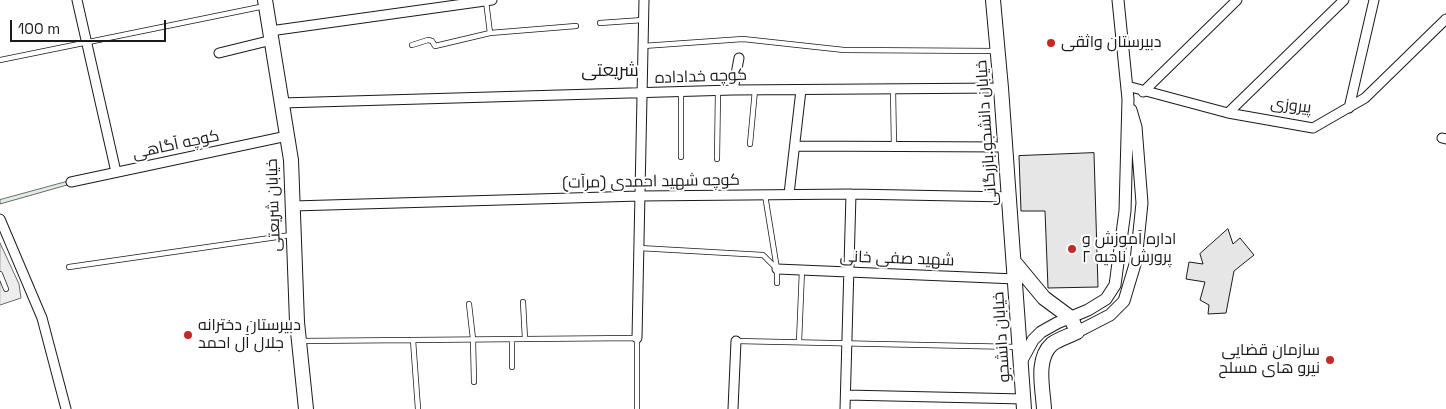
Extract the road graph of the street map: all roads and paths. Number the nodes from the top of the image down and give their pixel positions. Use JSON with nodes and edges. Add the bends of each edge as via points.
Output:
{"nodes":[{"id":1,"x":77,"y":0,"type":"edge"},
{"id":2,"x":488,"y":0,"type":"edge"},
{"id":3,"x":644,"y":0,"type":"edge"},
{"id":4,"x":993,"y":0,"type":"edge"},
{"id":5,"x":1118,"y":0,"type":"edge"},
{"id":6,"x":1238,"y":0,"type":"edge"},
{"id":7,"x":1344,"y":0,"type":"edge"},
{"id":8,"x":1374,"y":0,"type":"edge"},
{"id":9,"x":266,"y":3,"type":"edge"},
{"id":10,"x":1446,"y":19,"type":"edge"},
{"id":11,"x":644,"y":20,"type":"junction"},
{"id":12,"x":600,"y":24,"type":"dead end"},
{"id":13,"x":576,"y":26,"type":"dead end"},
{"id":14,"x":490,"y":33,"type":"junction"},
{"id":15,"x":271,"y":36,"type":"junction"},
{"id":16,"x":86,"y":42,"type":"junction"},
{"id":17,"x":412,"y":46,"type":"dead end"},
{"id":18,"x":643,"y":46,"type":"junction"},
{"id":19,"x":998,"y":51,"type":"junction"},
{"id":20,"x":219,"y":53,"type":"dead end"},
{"id":21,"x":739,"y":58,"type":"dead end"},
{"id":22,"x":0,"y":60,"type":"edge"},
{"id":23,"x":1126,"y":86,"type":"junction"},
{"id":24,"x":1001,"y":88,"type":"junction"},
{"id":25,"x":893,"y":89,"type":"junction"},
{"id":26,"x":733,"y":90,"type":"junction"},
{"id":27,"x":755,"y":90,"type":"junction"},
{"id":28,"x":801,"y":90,"type":"junction"},
{"id":29,"x":718,"y":91,"type":"junction"},
{"id":30,"x":680,"y":92,"type":"junction"},
{"id":31,"x":1143,"y":92,"type":"junction"},
{"id":32,"x":642,"y":94,"type":"junction"},
{"id":33,"x":1128,"y":99,"type":"junction"},
{"id":34,"x":282,"y":103,"type":"junction"},
{"id":35,"x":1349,"y":108,"type":"junction"},
{"id":36,"x":1228,"y":113,"type":"junction"},
{"id":37,"x":287,"y":136,"type":"junction"},
{"id":38,"x":750,"y":144,"type":"dead end"},
{"id":39,"x":795,"y":146,"type":"junction"},
{"id":40,"x":894,"y":147,"type":"junction"},
{"id":41,"x":1005,"y":147,"type":"junction"},
{"id":42,"x":681,"y":157,"type":"dead end"},
{"id":43,"x":717,"y":159,"type":"dead end"},
{"id":44,"x":116,"y":172,"type":"junction"},
{"id":45,"x":70,"y":182,"type":"dead end"},
{"id":46,"x":789,"y":194,"type":"junction"},
{"id":47,"x":851,"y":194,"type":"junction"},
{"id":48,"x":765,"y":195,"type":"junction"},
{"id":49,"x":640,"y":196,"type":"junction"},
{"id":50,"x":1009,"y":198,"type":"junction"},
{"id":51,"x":293,"y":206,"type":"junction"},
{"id":52,"x":0,"y":219,"type":"edge"},
{"id":53,"x":293,"y":235,"type":"junction"},
{"id":54,"x":639,"y":248,"type":"junction"},
{"id":55,"x":1015,"y":263,"type":"junction"},
{"id":56,"x":69,"y":267,"type":"dead end"},
{"id":57,"x":777,"y":269,"type":"junction"},
{"id":58,"x":802,"y":270,"type":"junction"},
{"id":59,"x":849,"y":272,"type":"junction"},
{"id":60,"x":0,"y":274,"type":"edge"},
{"id":61,"x":1016,"y":279,"type":"junction"},
{"id":62,"x":777,"y":282,"type":"dead end"},
{"id":63,"x":6,"y":289,"type":"dead end"},
{"id":64,"x":523,"y":302,"type":"dead end"},
{"id":65,"x":469,"y":304,"type":"dead end"},
{"id":66,"x":1071,"y":318,"type":"junction"},
{"id":67,"x":1078,"y":332,"type":"junction"},
{"id":68,"x":638,"y":338,"type":"junction"},
{"id":69,"x":473,"y":339,"type":"junction"},
{"id":70,"x":512,"y":339,"type":"junction"},
{"id":71,"x":525,"y":339,"type":"junction"},
{"id":72,"x":414,"y":340,"type":"junction"},
{"id":73,"x":299,"y":341,"type":"junction"},
{"id":74,"x":736,"y":341,"type":"joint"},
{"id":75,"x":799,"y":342,"type":"junction"},
{"id":76,"x":847,"y":344,"type":"junction"},
{"id":77,"x":1020,"y":348,"type":"junction"},
{"id":78,"x":1021,"y":362,"type":"junction"},
{"id":79,"x":512,"y":367,"type":"dead end"},
{"id":80,"x":474,"y":382,"type":"dead end"},
{"id":81,"x":846,"y":395,"type":"junction"},
{"id":82,"x":1024,"y":404,"type":"edge"},
{"id":83,"x":66,"y":409,"type":"edge"},
{"id":84,"x":306,"y":409,"type":"edge"},
{"id":85,"x":418,"y":409,"type":"edge"},
{"id":86,"x":637,"y":409,"type":"edge"},
{"id":87,"x":733,"y":409,"type":"edge"},
{"id":88,"x":845,"y":409,"type":"edge"},
{"id":89,"x":1044,"y":409,"type":"edge"}],
"edges":[{"from":1,"to":16,"type":"street"},
{"from":2,"to":14,"type":"lane"},
{"from":2,"to":15,"type":"street"},
{"from":3,"to":11,"type":"street"},
{"from":4,"to":19,"type":"main road","name":"خیابان دانشجو.بازرگانی"},
{"from":5,"to":23,"type":"street"},
{"from":6,"to":31,"type":"street"},
{"from":7,"to":36,"type":"street"},
{"from":8,"to":35,"type":"street"},
{"from":9,"to":15,"type":"main road","name":"خیابان شریعتی"},
{"from":9,"to":16,"type":"lane"},
{"from":10,"to":35,"type":"street","name":"پیروزی","via":[[1365,98]]},
{"from":11,"to":12,"type":"lane"},
{"from":11,"to":18,"type":"street"},
{"from":13,"to":14,"type":"lane"},
{"from":14,"to":17,"type":"lane","via":[[435,46],[432,40]]},
{"from":15,"to":20,"type":"street"},
{"from":15,"to":34,"type":"main road","name":"خیابان شریعتی"},
{"from":16,"to":22,"type":"lane"},
{"from":16,"to":44,"type":"street"},
{"from":18,"to":19,"type":"lane","via":[[743,39],[844,50]]},
{"from":18,"to":32,"type":"street"},
{"from":19,"to":24,"type":"main road","name":"خیابان دانشجو.بازرگانی"},
{"from":21,"to":26,"type":"street"},
{"from":23,"to":31,"type":"street","name":"پیروزی"},
{"from":23,"to":33,"type":"street"},
{"from":24,"to":25,"type":"street","name":"کوچه خداداده"},
{"from":24,"to":41,"type":"main road","name":"خیابان دانشجو.بازرگانی"},
{"from":25,"to":28,"type":"street","name":"کوچه خداداده"},
{"from":25,"to":40,"type":"lane"},
{"from":26,"to":27,"type":"street","name":"کوچه خداداده"},
{"from":26,"to":29,"type":"street","name":"کوچه خداداده"},
{"from":27,"to":28,"type":"street","name":"کوچه خداداده"},
{"from":27,"to":38,"type":"lane"},
{"from":28,"to":39,"type":"street"},
{"from":29,"to":30,"type":"street","name":"کوچه خداداده"},
{"from":29,"to":43,"type":"lane"},
{"from":30,"to":32,"type":"street","name":"کوچه خداداده"},
{"from":30,"to":42,"type":"lane"},
{"from":31,"to":36,"type":"street","name":"پیروزی"},
{"from":32,"to":34,"type":"street","name":"کوچه خداداده"},
{"from":32,"to":49,"type":"street"},
{"from":33,"to":66,"type":"street","via":[[1125,211],[1115,285],[1106,299]]},
{"from":33,"to":67,"type":"street","via":[[1136,127],[1142,203],[1136,261],[1124,301],[1110,316]]},
{"from":34,"to":37,"type":"main road","name":"خیابان شریعتی"},
{"from":35,"to":36,"type":"street","name":"پیروزی","via":[[1313,128]]},
{"from":37,"to":44,"type":"street","name":"کوچه آگاهی"},
{"from":37,"to":51,"type":"main road","name":"خیابان شریعتی"},
{"from":39,"to":40,"type":"street"},
{"from":39,"to":46,"type":"street"},
{"from":40,"to":41,"type":"street"},
{"from":41,"to":50,"type":"main road","name":"خیابان دانشجو.بازرگانی"},
{"from":44,"to":45,"type":"street","name":"کوچه آگاهی"},
{"from":46,"to":47,"type":"street","name":"کوچه شهید احمدی (مرآت)"},
{"from":46,"to":48,"type":"street","name":"کوچه شهید احمدی (مرآت)"},
{"from":47,"to":50,"type":"street","name":"کوچه شهید احمدی (مرآت)"},
{"from":47,"to":59,"type":"street"},
{"from":48,"to":49,"type":"street","name":"کوچه شهید احمدی (مرآت)"},
{"from":48,"to":57,"type":"lane"},
{"from":49,"to":51,"type":"street","name":"کوچه شهید احمدی (مرآت)"},
{"from":49,"to":54,"type":"street"},
{"from":50,"to":55,"type":"main road","name":"خیابان دانشجو.بازرگانی"},
{"from":51,"to":53,"type":"main road","name":"خیابان شریعتی"},
{"from":52,"to":83,"type":"street","via":[[42,318]]},
{"from":53,"to":56,"type":"lane"},
{"from":53,"to":73,"type":"main road","name":"خیابان شریعتی"},
{"from":54,"to":57,"type":"lane","via":[[763,256]]},
{"from":54,"to":68,"type":"street"},
{"from":55,"to":61,"type":"main road","name":"خیابان دانشجو"},
{"from":55,"to":66,"type":"main road","via":[[1044,298]]},
{"from":57,"to":58,"type":"street","name":"شهید صفی خانی"},
{"from":57,"to":62,"type":"lane"},
{"from":58,"to":59,"type":"street","name":"شهید صفی خانی"},
{"from":58,"to":75,"type":"lane"},
{"from":59,"to":61,"type":"street","name":"شهید صفی خانی"},
{"from":59,"to":76,"type":"street"},
{"from":60,"to":63,"type":"lane"},
{"from":61,"to":77,"type":"main road","name":"خیابان دانشجو"},
{"from":64,"to":71,"type":"lane"},
{"from":65,"to":69,"type":"lane"},
{"from":66,"to":67,"type":"main road"},
{"from":66,"to":78,"type":"street","via":[[1041,332]]},
{"from":67,"to":89,"type":"main road","via":[[1053,344],[1043,357]]},
{"from":68,"to":71,"type":"lane"},
{"from":68,"to":86,"type":"lane"},
{"from":69,"to":70,"type":"lane"},
{"from":69,"to":72,"type":"lane"},
{"from":69,"to":80,"type":"lane"},
{"from":70,"to":71,"type":"lane"},
{"from":70,"to":79,"type":"lane"},
{"from":72,"to":73,"type":"lane"},
{"from":72,"to":85,"type":"lane"},
{"from":73,"to":84,"type":"main road","name":"خیابان شریعتی"},
{"from":74,"to":75,"type":"lane"},
{"from":74,"to":87,"type":"street"},
{"from":75,"to":76,"type":"lane"},
{"from":76,"to":77,"type":"lane"},
{"from":76,"to":81,"type":"street"},
{"from":77,"to":78,"type":"main road","name":"خیابان دانشجو"},
{"from":78,"to":82,"type":"main road","name":"خیابان دانشجو"},
{"from":81,"to":82,"type":"street"},
{"from":81,"to":88,"type":"street"}]}
